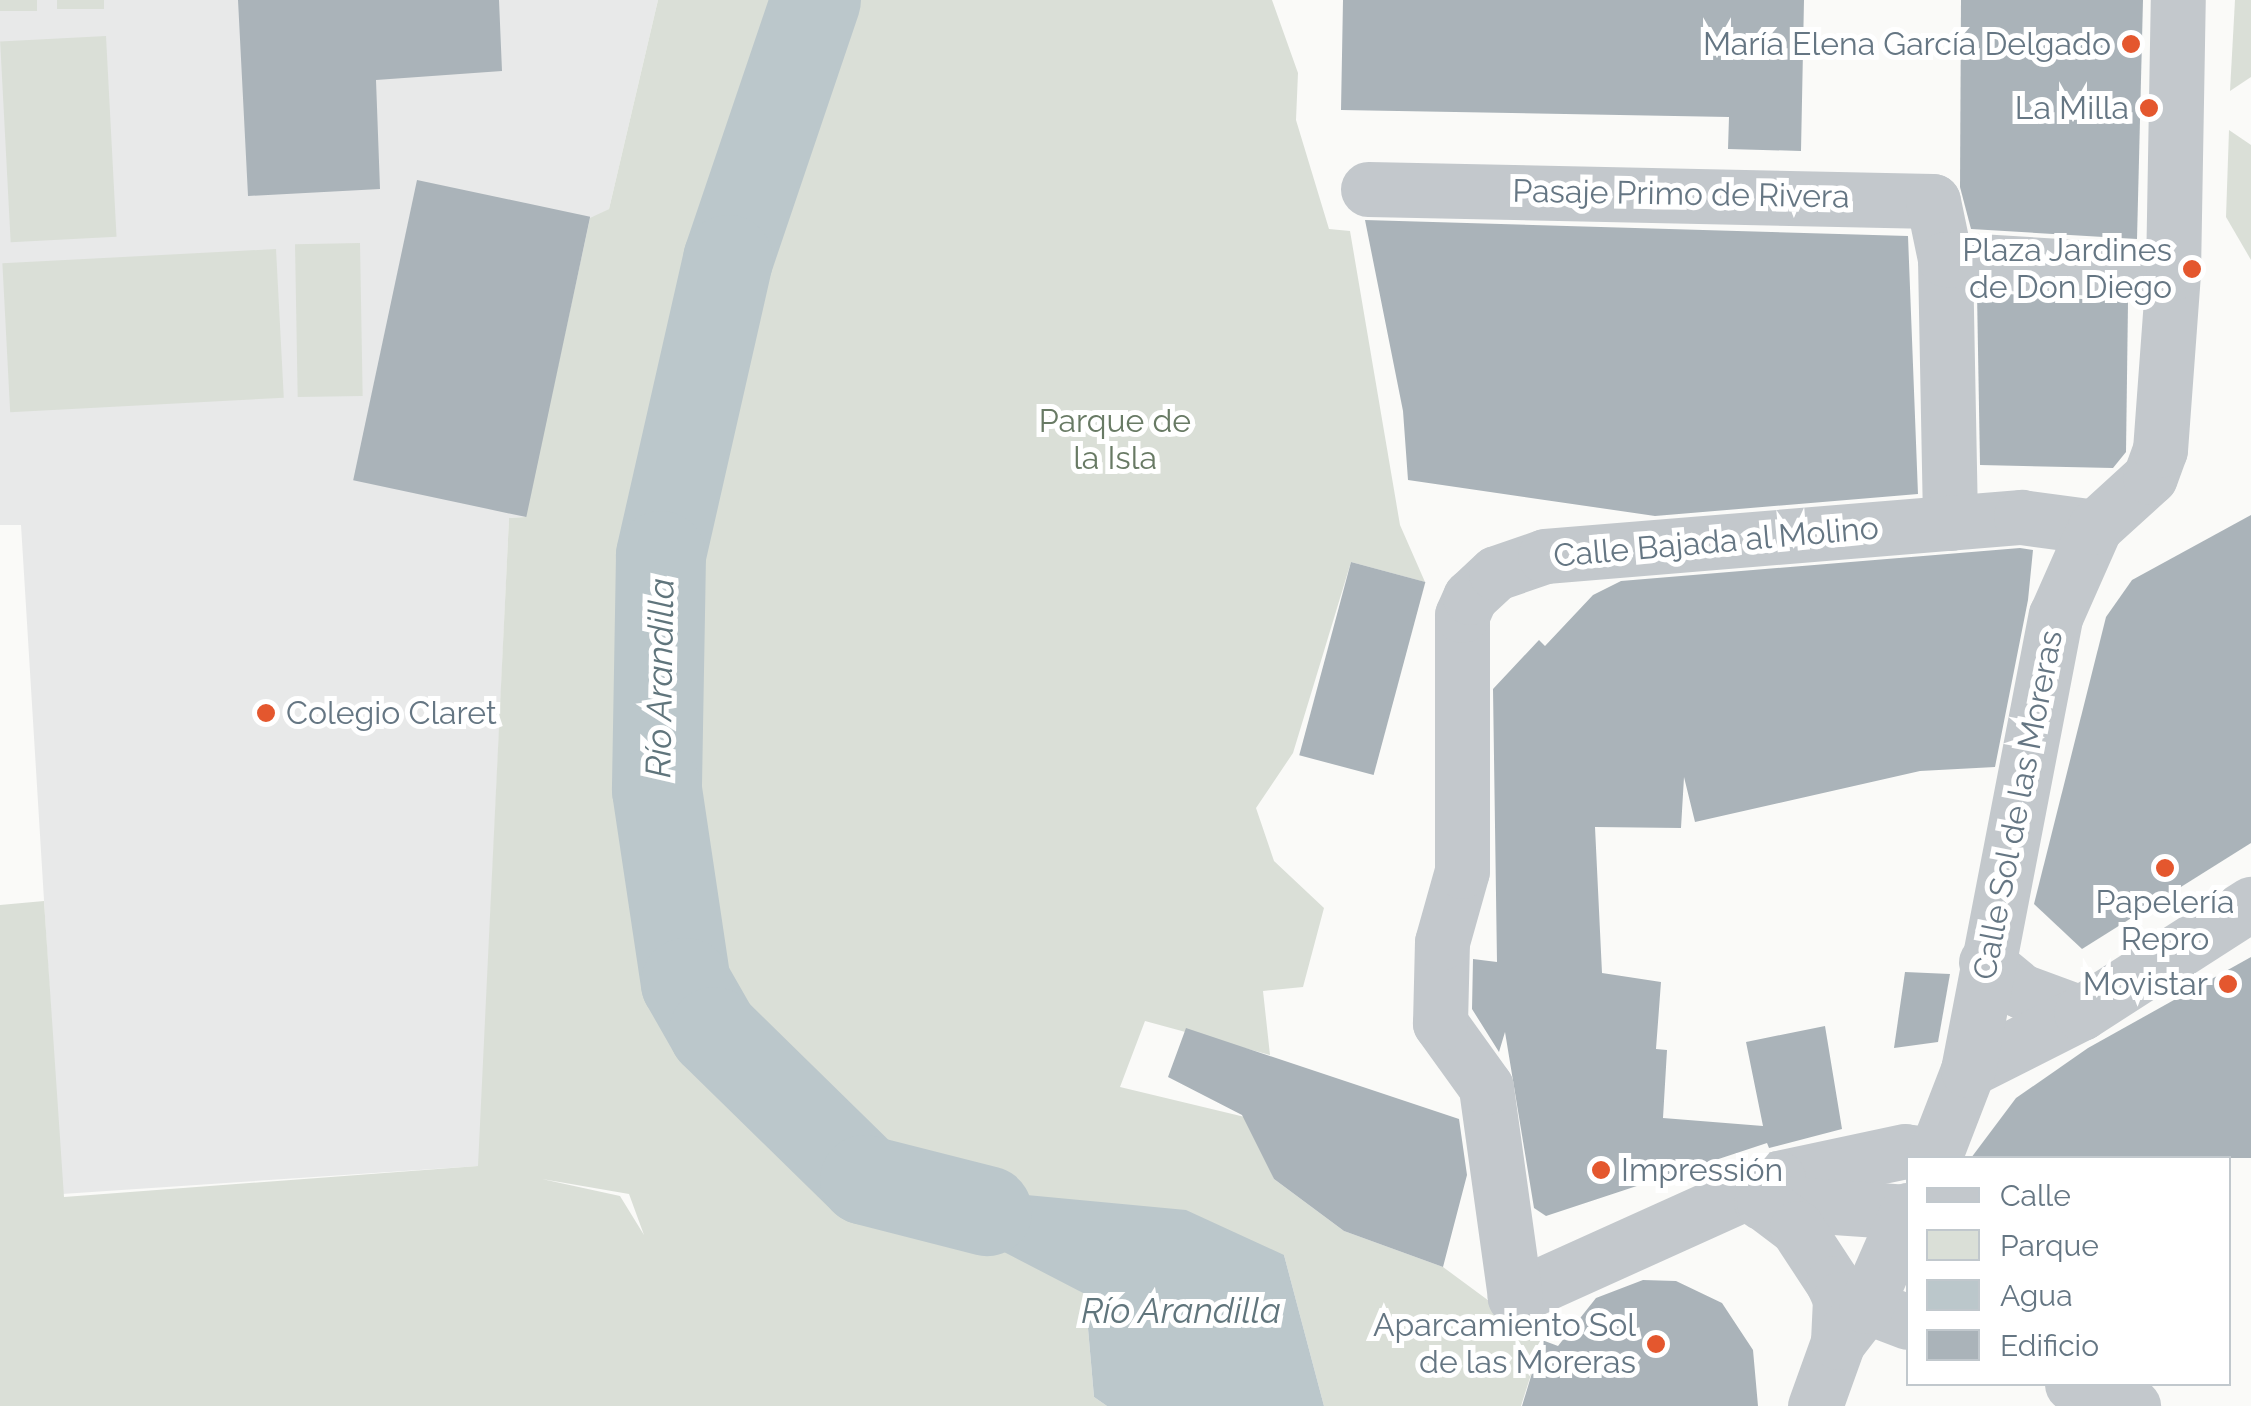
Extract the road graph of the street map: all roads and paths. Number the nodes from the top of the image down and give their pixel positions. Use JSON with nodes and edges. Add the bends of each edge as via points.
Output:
{"nodes":[{"id":1,"x":2178,"y":0,"type":"edge"},
{"id":2,"x":1368,"y":189,"type":"dead end"},
{"id":3,"x":1945,"y":260,"type":"junction"},
{"id":4,"x":2172,"y":273,"type":"junction"},
{"id":5,"x":1950,"y":522,"type":"junction"},
{"id":6,"x":2095,"y":527,"type":"junction"},
{"id":7,"x":2251,"y":904,"type":"edge"},
{"id":8,"x":1986,"y":962,"type":"junction"},
{"id":9,"x":2081,"y":1014,"type":"junction"},
{"id":10,"x":1968,"y":1070,"type":"junction"},
{"id":11,"x":1929,"y":1156,"type":"edge"},
{"id":12,"x":1935,"y":1156,"type":"edge"},
{"id":13,"x":1749,"y":1202,"type":"junction"},
{"id":14,"x":1906,"y":1211,"type":"edge"},
{"id":15,"x":1906,"y":1217,"type":"edge"},
{"id":16,"x":1871,"y":1323,"type":"edge"},
{"id":17,"x":2077,"y":1386,"type":"edge"},
{"id":18,"x":1816,"y":1406,"type":"edge"},
{"id":19,"x":2132,"y":1406,"type":"edge"}],
"edges":[{"from":1,"to":4,"type":"street"},
{"from":2,"to":3,"type":"street","name":"Pasaje Primo de Rivera","via":[[1918,198],[1940,208]]},
{"from":3,"to":4,"type":"street"},
{"from":3,"to":5,"type":"street","name":"Pasaje Primo de Rivera"},
{"from":4,"to":6,"type":"street","name":"Calle Sol de las Moreras","via":[[2164,419],[2150,476]]},
{"from":5,"to":6,"type":"street","name":"Calle Bajada al Molino","via":[[2045,517]]},
{"from":5,"to":13,"type":"street","name":"Calle Bajada al Molino","via":[[1545,556],[1496,573],[1470,598],[1458,636],[1462,871],[1442,942],[1440,1023],[1486,1087],[1515,1297]]},
{"from":6,"to":8,"type":"street","name":"Calle Sol de las Moreras","via":[[2056,615]]},
{"from":7,"to":9,"type":"street"},
{"from":8,"to":9,"type":"street","via":[[2021,990]]},
{"from":8,"to":10,"type":"street","name":"Calle Sol de las Moreras"},
{"from":9,"to":10,"type":"street"},
{"from":10,"to":12,"type":"street","name":"Calle Sol de las Moreras"},
{"from":11,"to":13,"type":"street","via":[[1906,1152],[1778,1178]]},
{"from":13,"to":14,"type":"street"},
{"from":13,"to":16,"type":"street","via":[[1796,1228],[1840,1299]]},
{"from":15,"to":16,"type":"street"},
{"from":16,"to":18,"type":"street"},
{"from":17,"to":19,"type":"street"}]}
